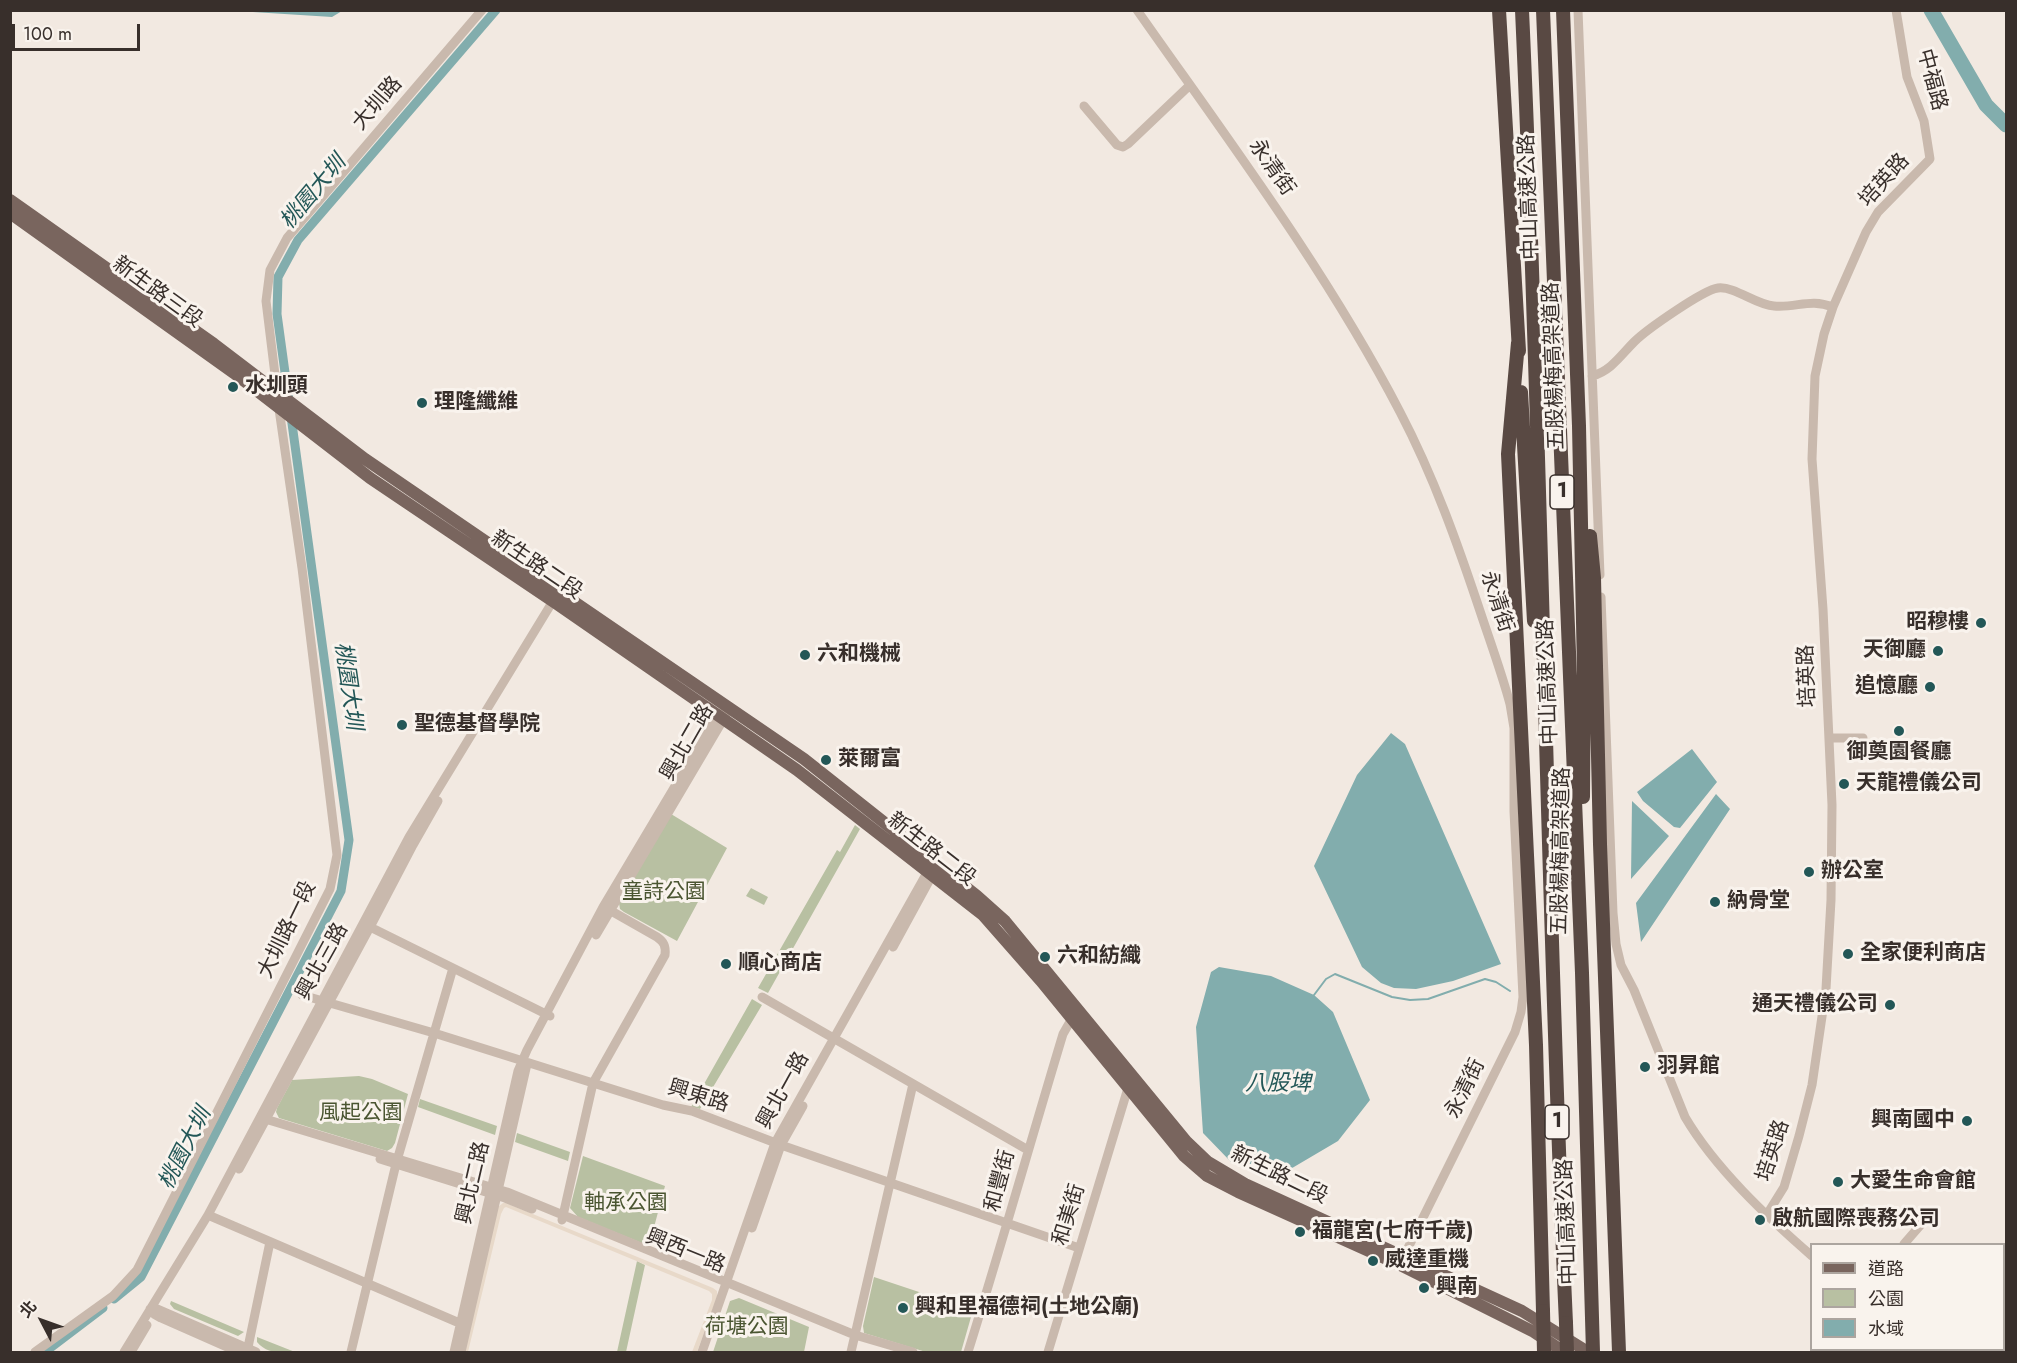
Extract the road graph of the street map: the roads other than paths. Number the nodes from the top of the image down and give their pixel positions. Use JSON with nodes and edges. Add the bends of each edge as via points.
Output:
{"nodes":[{"id":1,"x":482,"y":10,"type":"edge"},
{"id":2,"x":1137,"y":10,"type":"edge"},
{"id":3,"x":1499,"y":10,"type":"edge"},
{"id":4,"x":1522,"y":10,"type":"edge"},
{"id":5,"x":1543,"y":10,"type":"edge"},
{"id":6,"x":1563,"y":10,"type":"edge"},
{"id":7,"x":1578,"y":10,"type":"edge"},
{"id":8,"x":1896,"y":10,"type":"edge"},
{"id":9,"x":1190,"y":85,"type":"junction"},
{"id":10,"x":1084,"y":106,"type":"dead end"},
{"id":11,"x":1930,"y":159,"type":"joint"},
{"id":12,"x":10,"y":200,"type":"edge"},
{"id":13,"x":10,"y":213,"type":"edge"},
{"id":14,"x":1833,"y":307,"type":"junction"},
{"id":15,"x":1518,"y":343,"type":"junction"},
{"id":16,"x":1592,"y":376,"type":"junction"},
{"id":17,"x":277,"y":392,"type":"junction"},
{"id":18,"x":279,"y":409,"type":"junction"},
{"id":19,"x":1580,"y":426,"type":"junction"},
{"id":20,"x":556,"y":599,"type":"junction"},
{"id":21,"x":724,"y":714,"type":"junction"},
{"id":22,"x":1829,"y":738,"type":"junction"},
{"id":23,"x":1863,"y":738,"type":"dead end"},
{"id":24,"x":933,"y":871,"type":"junction"},
{"id":25,"x":606,"y":909,"type":"junction"},
{"id":26,"x":1550,"y":920,"type":"junction"},
{"id":27,"x":367,"y":926,"type":"junction"},
{"id":28,"x":453,"y":968,"type":"junction"},
{"id":29,"x":1582,"y":973,"type":"junction"},
{"id":30,"x":302,"y":995,"type":"dead end"},
{"id":31,"x":762,"y":997,"type":"dead end"},
{"id":32,"x":325,"y":1001,"type":"junction"},
{"id":33,"x":548,"y":1015,"type":"junction"},
{"id":34,"x":1071,"y":1020,"type":"junction"},
{"id":35,"x":434,"y":1033,"type":"junction"},
{"id":36,"x":836,"y":1040,"type":"junction"},
{"id":37,"x":525,"y":1061,"type":"junction"},
{"id":38,"x":593,"y":1083,"type":"junction"},
{"id":39,"x":913,"y":1084,"type":"junction"},
{"id":40,"x":1128,"y":1088,"type":"junction"},
{"id":41,"x":263,"y":1120,"type":"junction"},
{"id":42,"x":778,"y":1144,"type":"junction"},
{"id":43,"x":1028,"y":1150,"type":"junction"},
{"id":44,"x":397,"y":1161,"type":"junction"},
{"id":45,"x":889,"y":1182,"type":"junction"},
{"id":46,"x":494,"y":1191,"type":"junction"},
{"id":47,"x":210,"y":1216,"type":"junction"},
{"id":48,"x":1766,"y":1216,"type":"junction"},
{"id":49,"x":562,"y":1218,"type":"junction"},
{"id":50,"x":1924,"y":1221,"type":"dead end"},
{"id":51,"x":1009,"y":1224,"type":"junction"},
{"id":52,"x":1907,"y":1241,"type":"edge"},
{"id":53,"x":270,"y":1242,"type":"junction"},
{"id":54,"x":1079,"y":1248,"type":"junction"},
{"id":55,"x":1810,"y":1254,"type":"edge"},
{"id":56,"x":1402,"y":1261,"type":"junction"},
{"id":57,"x":368,"y":1284,"type":"junction"},
{"id":58,"x":728,"y":1286,"type":"junction"},
{"id":59,"x":154,"y":1311,"type":"junction"},
{"id":60,"x":464,"y":1325,"type":"junction"},
{"id":61,"x":855,"y":1338,"type":"junction"},
{"id":62,"x":1591,"y":1349,"type":"edge"},
{"id":63,"x":251,"y":1351,"type":"edge"},
{"id":64,"x":35,"y":1353,"type":"edge"},
{"id":65,"x":124,"y":1353,"type":"edge"},
{"id":66,"x":131,"y":1353,"type":"edge"},
{"id":67,"x":238,"y":1353,"type":"edge"},
{"id":68,"x":351,"y":1353,"type":"edge"},
{"id":69,"x":454,"y":1353,"type":"edge"},
{"id":70,"x":461,"y":1353,"type":"edge"},
{"id":71,"x":702,"y":1353,"type":"edge"},
{"id":72,"x":708,"y":1353,"type":"edge"},
{"id":73,"x":851,"y":1353,"type":"edge"},
{"id":74,"x":892,"y":1353,"type":"edge"},
{"id":75,"x":913,"y":1353,"type":"edge"},
{"id":76,"x":968,"y":1353,"type":"edge"},
{"id":77,"x":1048,"y":1353,"type":"edge"},
{"id":78,"x":1544,"y":1353,"type":"edge"},
{"id":79,"x":1565,"y":1353,"type":"edge"},
{"id":80,"x":1619,"y":1353,"type":"edge"}],
"edges":[{"from":1,"to":17,"type":"street","name":"大圳路","via":[[287,238],[270,270],[266,301]]},
{"from":2,"to":9,"type":"street","name":"永清街"},
{"from":3,"to":15,"type":"highway","name":"五股楊梅高架道路","number":"1"},
{"from":4,"to":26,"type":"highway","name":"中山高速公路","number":"1","via":[[1532,232]]},
{"from":5,"to":29,"type":"highway","name":"中山高速公路","number":"1"},
{"from":6,"to":19,"type":"highway","name":"五股楊梅高架道路","number":"1"},
{"from":7,"to":16,"type":"street","name":"培英路"},
{"from":8,"to":11,"type":"street","name":"中福路","via":[[1907,77],[1924,121]]},
{"from":9,"to":10,"type":"street","via":[[1123,147]]},
{"from":9,"to":56,"type":"street","name":"永清街","via":[[1304,250],[1401,413],[1458,545],[1510,704],[1514,728],[1521,1012],[1515,1032]]},
{"from":11,"to":14,"type":"street","name":"培英路","via":[[1878,212]]},
{"from":12,"to":17,"type":"main road","name":"新生路三段"},
{"from":13,"to":18,"type":"main road","name":"新生路三段"},
{"from":14,"to":16,"type":"street","via":[[1813,302],[1775,306],[1719,288],[1653,326],[1610,368]]},
{"from":14,"to":22,"type":"street","name":"培英路","via":[[1815,376],[1812,459]]},
{"from":15,"to":26,"type":"highway","name":"五股楊梅高架道路","number":"1"},
{"from":15,"to":78,"type":"highway","bridge":true,"via":[[1508,454],[1535,1021]]},
{"from":16,"to":48,"type":"street","name":"培英路","via":[[1614,930],[1622,965],[1685,1117]]},
{"from":17,"to":20,"type":"main road","name":"新生路二段"},
{"from":18,"to":20,"type":"main road","name":"新生路二段","via":[[370,478]]},
{"from":18,"to":64,"type":"street","name":"大圳路一段","via":[[337,855],[330,889],[137,1270],[113,1296]]},
{"from":19,"to":29,"type":"highway","name":"五股楊梅高架道路","number":"1","via":[[1584,670]]},
{"from":19,"to":80,"type":"highway","via":[[1594,578]]},
{"from":20,"to":21,"type":"main road","name":"新生路二段"},
{"from":20,"to":27,"type":"street","name":"興北三路","via":[[409,837]]},
{"from":21,"to":24,"type":"main road","name":"新生路二段","via":[[804,759]]},
{"from":21,"to":25,"type":"street","name":"興北二路"},
{"from":22,"to":23,"type":"street"},
{"from":22,"to":48,"type":"street","name":"培英路","via":[[1832,855],[1826,989],[1812,1085],[1799,1136],[1784,1187]]},
{"from":24,"to":34,"type":"main road","name":"新生路二段","via":[[983,915]]},
{"from":24,"to":36,"type":"street","name":"興北一路"},
{"from":24,"to":56,"type":"main road","name":"新生路二段","via":[[977,896],[1005,921],[1186,1141],[1208,1162]]},
{"from":25,"to":33,"type":"street","name":"興北二路"},
{"from":25,"to":38,"type":"street","via":[[657,937],[666,949]]},
{"from":26,"to":79,"type":"highway","name":"中山高速公路","number":"1","bridge":true},
{"from":27,"to":28,"type":"street"},
{"from":27,"to":32,"type":"street","name":"興北三路"},
{"from":28,"to":33,"type":"street"},
{"from":28,"to":35,"type":"street"},
{"from":29,"to":62,"type":"highway","name":"中山高速公路","number":"1"},
{"from":30,"to":32,"type":"street","name":"興東路"},
{"from":31,"to":36,"type":"street"},
{"from":32,"to":35,"type":"street","name":"興東路"},
{"from":32,"to":41,"type":"street","name":"興北三路"},
{"from":33,"to":37,"type":"street","name":"興北二路"},
{"from":34,"to":40,"type":"main road","name":"新生路二段"},
{"from":34,"to":43,"type":"street","name":"和豐街"},
{"from":35,"to":37,"type":"street","name":"興東路"},
{"from":35,"to":44,"type":"street"},
{"from":36,"to":39,"type":"street"},
{"from":36,"to":42,"type":"street","name":"興北一路"},
{"from":37,"to":38,"type":"street","name":"興東路"},
{"from":37,"to":46,"type":"street","name":"興北二路"},
{"from":38,"to":42,"type":"street","name":"興東路","via":[[692,1111]]},
{"from":38,"to":49,"type":"street"},
{"from":39,"to":43,"type":"street"},
{"from":39,"to":45,"type":"street"},
{"from":40,"to":54,"type":"street","name":"和美街"},
{"from":40,"to":56,"type":"main road","name":"新生路二段","via":[[1184,1156],[1207,1176]]},
{"from":41,"to":44,"type":"street"},
{"from":41,"to":47,"type":"street"},
{"from":42,"to":45,"type":"street","name":"興東路"},
{"from":42,"to":58,"type":"street","name":"興北一路"},
{"from":43,"to":51,"type":"street","name":"和豐街"},
{"from":44,"to":46,"type":"street"},
{"from":44,"to":57,"type":"street"},
{"from":45,"to":51,"type":"street","name":"興東路"},
{"from":45,"to":61,"type":"street"},
{"from":46,"to":49,"type":"street"},
{"from":46,"to":60,"type":"street","name":"興北二路"},
{"from":47,"to":53,"type":"street"},
{"from":47,"to":59,"type":"street"},
{"from":48,"to":55,"type":"street","name":"培英路"},
{"from":49,"to":58,"type":"street","name":"興西一路"},
{"from":50,"to":52,"type":"street"},
{"from":51,"to":54,"type":"street","name":"興東路"},
{"from":51,"to":76,"type":"street","name":"和豐街"},
{"from":53,"to":57,"type":"street"},
{"from":53,"to":63,"type":"street"},
{"from":54,"to":77,"type":"street","name":"和美街"},
{"from":56,"to":62,"type":"main road","name":"新生路二段","via":[[1522,1311]]},
{"from":56,"to":79,"type":"main road","name":"新生路二段","via":[[1534,1332]]},
{"from":57,"to":60,"type":"street"},
{"from":57,"to":68,"type":"street"},
{"from":58,"to":61,"type":"street","name":"興西一路"},
{"from":58,"to":71,"type":"street"},
{"from":58,"to":72,"type":"street"},
{"from":59,"to":63,"type":"street"},
{"from":59,"to":65,"type":"street"},
{"from":59,"to":66,"type":"street"},
{"from":59,"to":67,"type":"street"},
{"from":60,"to":69,"type":"street","name":"興北二路"},
{"from":60,"to":70,"type":"street","name":"興北二路"},
{"from":61,"to":73,"type":"street"},
{"from":61,"to":74,"type":"street","name":"興西一路"},
{"from":61,"to":75,"type":"street"}]}
